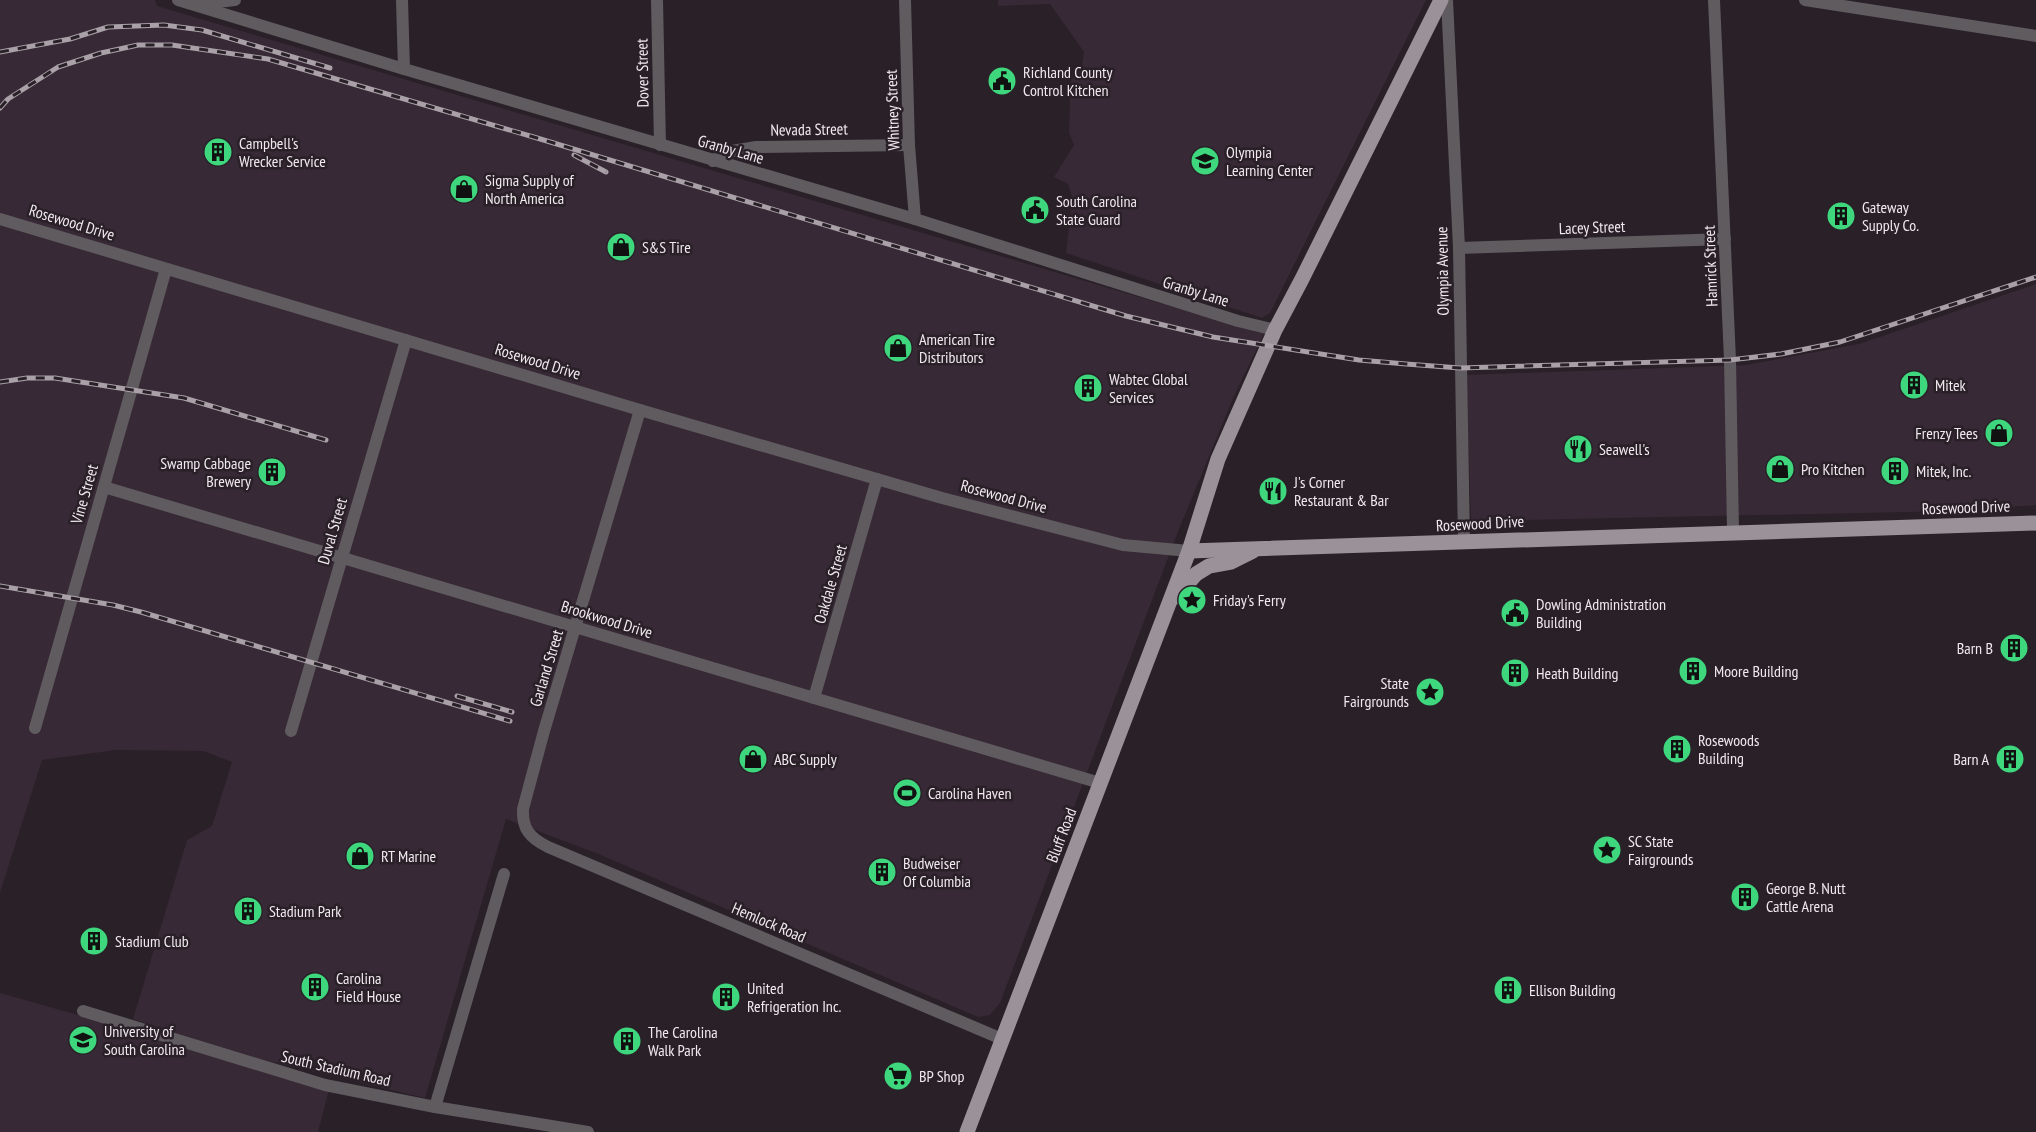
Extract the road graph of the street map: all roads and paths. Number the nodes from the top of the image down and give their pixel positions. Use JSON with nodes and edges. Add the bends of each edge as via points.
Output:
{"nodes":[{"id":1,"x":178,"y":0,"type":"edge"},
{"id":2,"x":235,"y":0,"type":"edge"},
{"id":3,"x":402,"y":0,"type":"edge"},
{"id":4,"x":657,"y":0,"type":"edge"},
{"id":5,"x":905,"y":0,"type":"edge"},
{"id":6,"x":1441,"y":0,"type":"edge"},
{"id":7,"x":1447,"y":0,"type":"edge"},
{"id":8,"x":1714,"y":0,"type":"edge"},
{"id":9,"x":1805,"y":0,"type":"edge"},
{"id":10,"x":194,"y":4,"type":"junction"},
{"id":11,"x":1879,"y":5,"type":"edge"},
{"id":12,"x":2036,"y":36,"type":"edge"},
{"id":13,"x":404,"y":69,"type":"junction"},
{"id":14,"x":660,"y":145,"type":"junction"},
{"id":15,"x":909,"y":145,"type":"junction"},
{"id":16,"x":713,"y":161,"type":"junction"},
{"id":17,"x":0,"y":219,"type":"edge"},
{"id":18,"x":915,"y":219,"type":"junction"},
{"id":19,"x":1725,"y":239,"type":"junction"},
{"id":20,"x":1459,"y":248,"type":"junction"},
{"id":21,"x":166,"y":269,"type":"junction"},
{"id":22,"x":1275,"y":330,"type":"junction"},
{"id":23,"x":406,"y":340,"type":"junction"},
{"id":24,"x":640,"y":410,"type":"junction"},
{"id":25,"x":877,"y":480,"type":"junction"},
{"id":26,"x":104,"y":486,"type":"junction"},
{"id":27,"x":2036,"y":523,"type":"edge"},
{"id":28,"x":1733,"y":532,"type":"junction"},
{"id":29,"x":1464,"y":542,"type":"junction"},
{"id":30,"x":1258,"y":549,"type":"junction"},
{"id":31,"x":1189,"y":551,"type":"junction"},
{"id":32,"x":342,"y":558,"type":"junction"},
{"id":33,"x":1165,"y":611,"type":"junction"},
{"id":34,"x":575,"y":627,"type":"junction"},
{"id":35,"x":814,"y":698,"type":"junction"},
{"id":36,"x":34,"y":728,"type":"dead end"},
{"id":37,"x":291,"y":731,"type":"dead end"},
{"id":38,"x":1100,"y":783,"type":"junction"},
{"id":39,"x":527,"y":832,"type":"joint"},
{"id":40,"x":504,"y":874,"type":"dead end"},
{"id":41,"x":83,"y":1011,"type":"dead end"},
{"id":42,"x":1002,"y":1039,"type":"junction"},
{"id":43,"x":435,"y":1107,"type":"junction"},
{"id":44,"x":588,"y":1132,"type":"edge"},
{"id":45,"x":967,"y":1132,"type":"edge"}],
"edges":[{"from":1,"to":10,"type":"street","name":"Granby Lane"},
{"from":2,"to":10,"type":"street"},
{"from":3,"to":13,"type":"street"},
{"from":4,"to":14,"type":"street","name":"Dover Street"},
{"from":5,"to":15,"type":"street","name":"Whitney Street"},
{"from":6,"to":22,"type":"main road","name":"Bluff Road"},
{"from":7,"to":20,"type":"street","name":"Olympia Avenue"},
{"from":8,"to":19,"type":"street","name":"Hamrick Street"},
{"from":9,"to":11,"type":"street"},
{"from":10,"to":13,"type":"street","name":"Granby Lane"},
{"from":11,"to":12,"type":"street"},
{"from":13,"to":14,"type":"street","name":"Granby Lane"},
{"from":14,"to":16,"type":"street","name":"Granby Lane"},
{"from":15,"to":16,"type":"street","name":"Nevada Street","via":[[756,147],[726,152]]},
{"from":15,"to":18,"type":"street","name":"Whitney Street"},
{"from":16,"to":18,"type":"street","name":"Granby Lane"},
{"from":17,"to":21,"type":"street","name":"Rosewood Drive"},
{"from":18,"to":22,"type":"street","name":"Granby Lane"},
{"from":19,"to":20,"type":"street","name":"Lacey Street"},
{"from":19,"to":28,"type":"street","name":"Hamrick Street"},
{"from":20,"to":29,"type":"street","name":"Olympia Avenue"},
{"from":21,"to":23,"type":"street","name":"Rosewood Drive"},
{"from":21,"to":26,"type":"street","name":"Vine Street"},
{"from":22,"to":31,"type":"main road","name":"Bluff Road","via":[[1218,459]]},
{"from":23,"to":24,"type":"street","name":"Rosewood Drive"},
{"from":23,"to":32,"type":"street","name":"Duval Street"},
{"from":24,"to":25,"type":"street","name":"Rosewood Drive"},
{"from":24,"to":34,"type":"street","name":"Garland Street"},
{"from":25,"to":31,"type":"street","name":"Rosewood Drive","via":[[1123,544]]},
{"from":25,"to":35,"type":"street","name":"Oakdale Street"},
{"from":26,"to":32,"type":"street","name":"Brookwood Drive"},
{"from":26,"to":36,"type":"street","name":"Vine Street"},
{"from":27,"to":28,"type":"main road","name":"Rosewood Drive"},
{"from":28,"to":29,"type":"main road","name":"Rosewood Drive"},
{"from":29,"to":30,"type":"main road","name":"Rosewood Drive"},
{"from":30,"to":31,"type":"main road","name":"Rosewood Drive"},
{"from":30,"to":33,"type":"main road","via":[[1196,574]]},
{"from":31,"to":33,"type":"main road","name":"Bluff Road"},
{"from":32,"to":34,"type":"street","name":"Brookwood Drive"},
{"from":32,"to":37,"type":"street","name":"Duval Street"},
{"from":33,"to":38,"type":"main road","name":"Bluff Road"},
{"from":34,"to":35,"type":"street","name":"Brookwood Drive"},
{"from":34,"to":39,"type":"street","name":"Garland Street","via":[[523,809],[522,821]]},
{"from":35,"to":38,"type":"street","name":"Brookwood Drive"},
{"from":38,"to":42,"type":"main road","name":"Bluff Road"},
{"from":39,"to":42,"type":"street","name":"Hemlock Road","via":[[548,847]]},
{"from":40,"to":43,"type":"street"},
{"from":41,"to":43,"type":"street","name":"South Stadium Road","via":[[325,1085]]},
{"from":42,"to":45,"type":"main road","name":"Bluff Road"},
{"from":43,"to":44,"type":"street","name":"South Stadium Road"}]}
